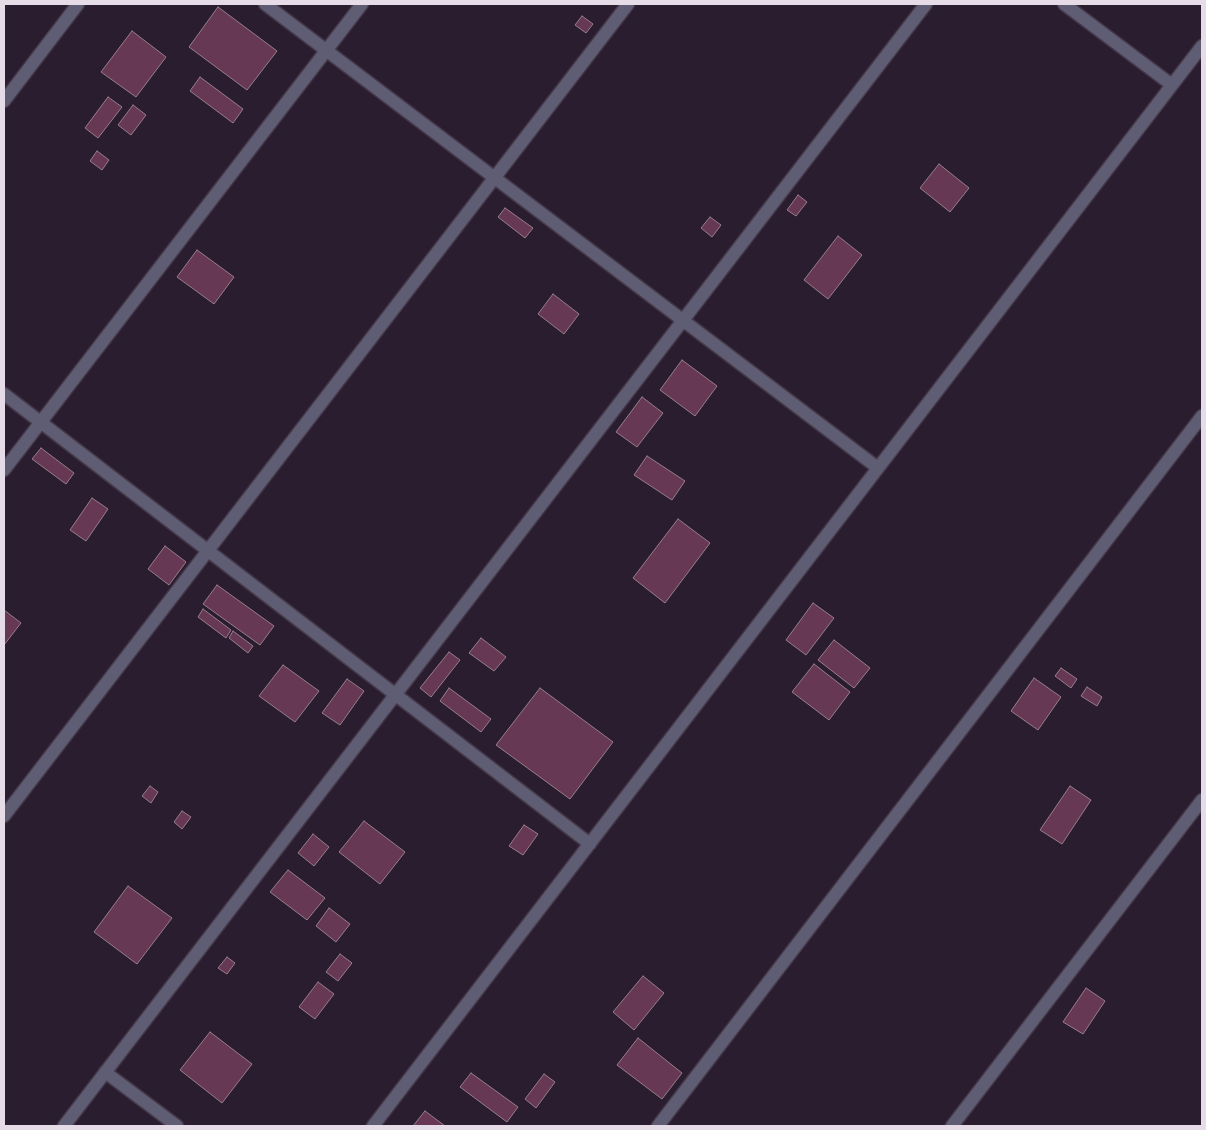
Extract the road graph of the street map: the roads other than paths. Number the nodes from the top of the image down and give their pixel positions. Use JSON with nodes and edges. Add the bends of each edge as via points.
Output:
{"nodes":[{"id":1,"x":78,"y":4,"type":"edge"},
{"id":2,"x":265,"y":4,"type":"edge"},
{"id":3,"x":362,"y":4,"type":"edge"},
{"id":4,"x":628,"y":4,"type":"edge"},
{"id":5,"x":926,"y":4,"type":"edge"},
{"id":6,"x":1064,"y":4,"type":"edge"},
{"id":7,"x":1202,"y":46,"type":"edge"},
{"id":8,"x":326,"y":50,"type":"junction"},
{"id":9,"x":1172,"y":85,"type":"junction"},
{"id":10,"x":4,"y":101,"type":"edge"},
{"id":11,"x":494,"y":178,"type":"junction"},
{"id":12,"x":683,"y":320,"type":"junction"},
{"id":13,"x":4,"y":394,"type":"edge"},
{"id":14,"x":1202,"y":416,"type":"edge"},
{"id":15,"x":40,"y":422,"type":"junction"},
{"id":16,"x":878,"y":468,"type":"junction"},
{"id":17,"x":4,"y":470,"type":"edge"},
{"id":18,"x":208,"y":550,"type":"junction"},
{"id":19,"x":396,"y":695,"type":"junction"},
{"id":20,"x":1202,"y":800,"type":"edge"},
{"id":21,"x":4,"y":816,"type":"edge"},
{"id":22,"x":590,"y":844,"type":"junction"},
{"id":23,"x":106,"y":1072,"type":"junction"},
{"id":24,"x":64,"y":1126,"type":"edge"},
{"id":25,"x":177,"y":1126,"type":"edge"},
{"id":26,"x":373,"y":1126,"type":"edge"},
{"id":27,"x":658,"y":1126,"type":"edge"},
{"id":28,"x":952,"y":1126,"type":"edge"}],
"edges":[{"from":1,"to":10,"type":"street"},
{"from":2,"to":8,"type":"street"},
{"from":3,"to":8,"type":"street"},
{"from":4,"to":11,"type":"street"},
{"from":5,"to":12,"type":"street"},
{"from":6,"to":9,"type":"street"},
{"from":7,"to":9,"type":"street"},
{"from":8,"to":11,"type":"street"},
{"from":8,"to":15,"type":"street"},
{"from":9,"to":16,"type":"street"},
{"from":11,"to":12,"type":"street"},
{"from":11,"to":18,"type":"street"},
{"from":12,"to":16,"type":"street"},
{"from":12,"to":19,"type":"street"},
{"from":13,"to":15,"type":"street"},
{"from":14,"to":27,"type":"street"},
{"from":15,"to":17,"type":"street"},
{"from":15,"to":18,"type":"street"},
{"from":16,"to":22,"type":"street"},
{"from":18,"to":19,"type":"street"},
{"from":18,"to":21,"type":"street"},
{"from":19,"to":22,"type":"street"},
{"from":19,"to":23,"type":"street"},
{"from":20,"to":28,"type":"street"},
{"from":22,"to":26,"type":"street"},
{"from":23,"to":24,"type":"street"},
{"from":23,"to":25,"type":"street"}]}
